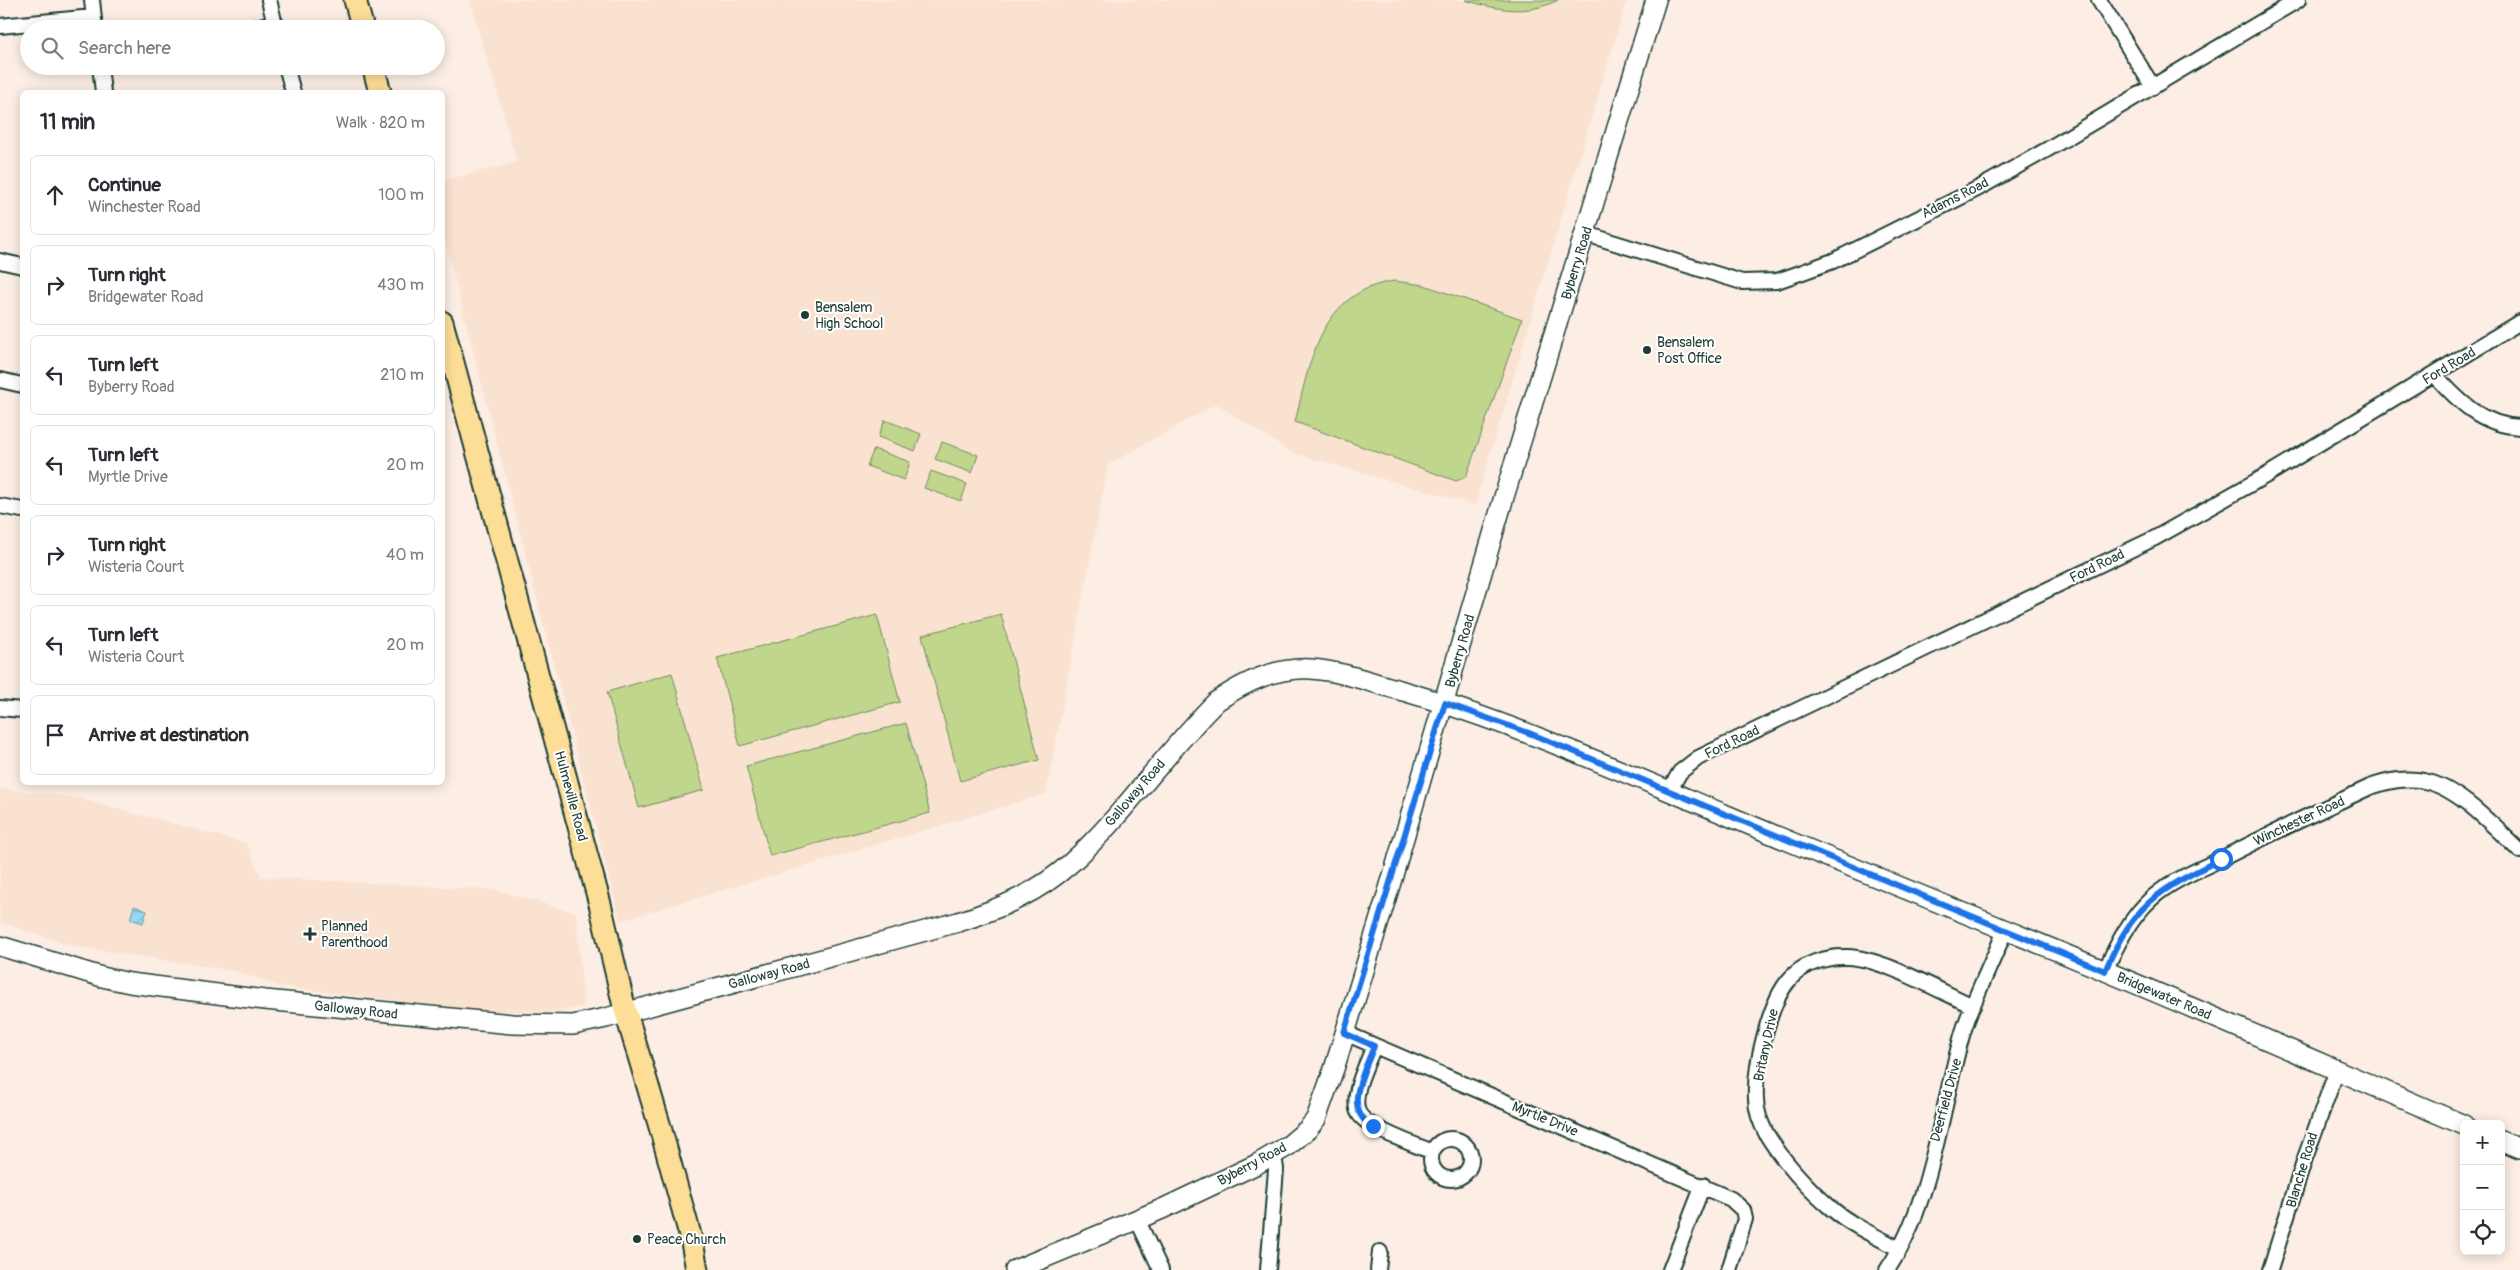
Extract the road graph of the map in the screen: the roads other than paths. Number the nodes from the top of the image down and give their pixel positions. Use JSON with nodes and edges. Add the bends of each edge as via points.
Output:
{"nodes":[{"id":1,"x":92,"y":0,"type":"edge"},
{"id":2,"x":270,"y":0,"type":"edge"},
{"id":3,"x":355,"y":0,"type":"edge"},
{"id":4,"x":1656,"y":0,"type":"edge"},
{"id":5,"x":2099,"y":0,"type":"edge"},
{"id":6,"x":2298,"y":0,"type":"edge"},
{"id":7,"x":94,"y":20,"type":"edge"},
{"id":8,"x":275,"y":20,"type":"edge"},
{"id":9,"x":361,"y":20,"type":"edge"},
{"id":10,"x":20,"y":25,"type":"edge"},
{"id":11,"x":0,"y":26,"type":"edge"},
{"id":12,"x":101,"y":75,"type":"edge"},
{"id":13,"x":288,"y":75,"type":"edge"},
{"id":14,"x":375,"y":75,"type":"edge"},
{"id":15,"x":2153,"y":87,"type":"junction"},
{"id":16,"x":103,"y":90,"type":"edge"},
{"id":17,"x":292,"y":90,"type":"edge"},
{"id":18,"x":379,"y":90,"type":"edge"},
{"id":19,"x":1586,"y":234,"type":"junction"},
{"id":20,"x":0,"y":261,"type":"edge"},
{"id":21,"x":20,"y":266,"type":"edge"},
{"id":22,"x":2520,"y":322,"type":"edge"},
{"id":23,"x":445,"y":333,"type":"edge"},
{"id":24,"x":2435,"y":376,"type":"junction"},
{"id":25,"x":0,"y":380,"type":"edge"},
{"id":26,"x":20,"y":385,"type":"edge"},
{"id":27,"x":2520,"y":427,"type":"edge"},
{"id":28,"x":0,"y":506,"type":"edge"},
{"id":29,"x":20,"y":510,"type":"edge"},
{"id":30,"x":1445,"y":703,"type":"junction"},
{"id":31,"x":0,"y":708,"type":"edge"},
{"id":32,"x":20,"y":710,"type":"edge"},
{"id":33,"x":1668,"y":791,"type":"junction"},
{"id":34,"x":2520,"y":851,"type":"edge"},
{"id":35,"x":2005,"y":930,"type":"junction"},
{"id":36,"x":0,"y":946,"type":"edge"},
{"id":37,"x":2105,"y":971,"type":"junction"},
{"id":38,"x":1973,"y":1006,"type":"junction"},
{"id":39,"x":626,"y":1013,"type":"junction"},
{"id":40,"x":1344,"y":1033,"type":"junction"},
{"id":41,"x":1372,"y":1050,"type":"junction"},
{"id":42,"x":2337,"y":1070,"type":"junction"},
{"id":43,"x":2460,"y":1123,"type":"edge"},
{"id":44,"x":2505,"y":1143,"type":"edge"},
{"id":45,"x":2520,"y":1149,"type":"edge"},
{"id":46,"x":1432,"y":1152,"type":"dead end"},
{"id":47,"x":1274,"y":1155,"type":"junction"},
{"id":48,"x":1703,"y":1185,"type":"junction"},
{"id":49,"x":1137,"y":1219,"type":"junction"},
{"id":50,"x":1900,"y":1250,"type":"junction"},
{"id":51,"x":1380,"y":1252,"type":"dead end"},
{"id":52,"x":697,"y":1270,"type":"edge"},
{"id":53,"x":1015,"y":1270,"type":"edge"},
{"id":54,"x":1161,"y":1270,"type":"edge"},
{"id":55,"x":1268,"y":1270,"type":"edge"},
{"id":56,"x":1378,"y":1270,"type":"edge"},
{"id":57,"x":1670,"y":1270,"type":"edge"},
{"id":58,"x":1729,"y":1270,"type":"edge"},
{"id":59,"x":1887,"y":1270,"type":"edge"},
{"id":60,"x":2270,"y":1270,"type":"edge"}],
"edges":[{"from":1,"to":7,"type":"street"},
{"from":2,"to":8,"type":"street"},
{"from":3,"to":9,"type":"main road"},
{"from":4,"to":19,"type":"main road","name":"Byberry Road"},
{"from":5,"to":15,"type":"street"},
{"from":6,"to":15,"type":"street","name":"Adams Road"},
{"from":10,"to":11,"type":"street"},
{"from":12,"to":16,"type":"street"},
{"from":13,"to":17,"type":"street"},
{"from":14,"to":18,"type":"main road"},
{"from":15,"to":19,"type":"street","name":"Adams Road","via":[[1979,188],[1833,260],[1777,280],[1747,283],[1731,280]]},
{"from":19,"to":30,"type":"main road","name":"Byberry Road","via":[[1504,497]]},
{"from":20,"to":21,"type":"street"},
{"from":22,"to":24,"type":"street","name":"Ford Road"},
{"from":23,"to":39,"type":"main road","name":"Hulmeville Road","via":[[600,904]]},
{"from":24,"to":27,"type":"street","via":[[2456,398],[2484,419]]},
{"from":24,"to":33,"type":"street","name":"Ford Road","via":[[2155,538],[1698,758],[1680,772]]},
{"from":25,"to":26,"type":"street"},
{"from":28,"to":29,"type":"street"},
{"from":30,"to":33,"type":"main road","name":"Bridgewater Road","via":[[1529,733]]},
{"from":30,"to":39,"type":"main road","name":"Galloway Road","via":[[1349,676],[1311,669],[1259,677],[1238,686],[1217,701],[1071,862],[1018,899],[958,922]]},
{"from":30,"to":40,"type":"main road","name":"Byberry Road"},
{"from":31,"to":32,"type":"street"},
{"from":33,"to":35,"type":"main road","name":"Bridgewater Road"},
{"from":34,"to":37,"type":"street","name":"Winchester Road","via":[[2469,805],[2435,784],[2405,779],[2383,783],[2248,845],[2167,887],[2134,917]]},
{"from":35,"to":37,"type":"main road","name":"Bridgewater Road"},
{"from":35,"to":38,"type":"street","name":"Deerfield Drive"},
{"from":36,"to":39,"type":"main road","name":"Galloway Road","via":[[130,983],[406,1015],[551,1026],[573,1025]]},
{"from":37,"to":42,"type":"main road","name":"Bridgewater Road"},
{"from":38,"to":50,"type":"street","name":"Deerfield Drive","via":[[1963,1031],[1920,1202]]},
{"from":38,"to":50,"type":"street","name":"Britany Drive","via":[[1868,960],[1844,956],[1819,961],[1798,972],[1781,990],[1769,1021],[1756,1098],[1760,1121],[1768,1135],[1786,1160],[1832,1209]]},
{"from":39,"to":52,"type":"main road","name":"Hulmeville Road","via":[[686,1218]]},
{"from":40,"to":41,"type":"street","name":"Myrtle Drive"},
{"from":40,"to":47,"type":"main road","name":"Byberry Road","via":[[1316,1119],[1304,1134]]},
{"from":41,"to":46,"type":"street","via":[[1358,1092],[1357,1111],[1360,1117]]},
{"from":41,"to":48,"type":"street","name":"Myrtle Drive"},
{"from":42,"to":43,"type":"main road","name":"Bridgewater Road"},
{"from":42,"to":60,"type":"street","name":"Blanche Road"},
{"from":44,"to":45,"type":"main road"},
{"from":47,"to":49,"type":"main road","name":"Byberry Road"},
{"from":47,"to":55,"type":"street","via":[[1276,1169]]},
{"from":48,"to":57,"type":"street"},
{"from":48,"to":58,"type":"street","name":"Myrtle Drive","via":[[1731,1199],[1743,1210],[1744,1228]]},
{"from":49,"to":53,"type":"main road","name":"Byberry Road"},
{"from":49,"to":54,"type":"street"},
{"from":50,"to":59,"type":"street","name":"Deerfield Drive"},
{"from":51,"to":56,"type":"street"}]}
